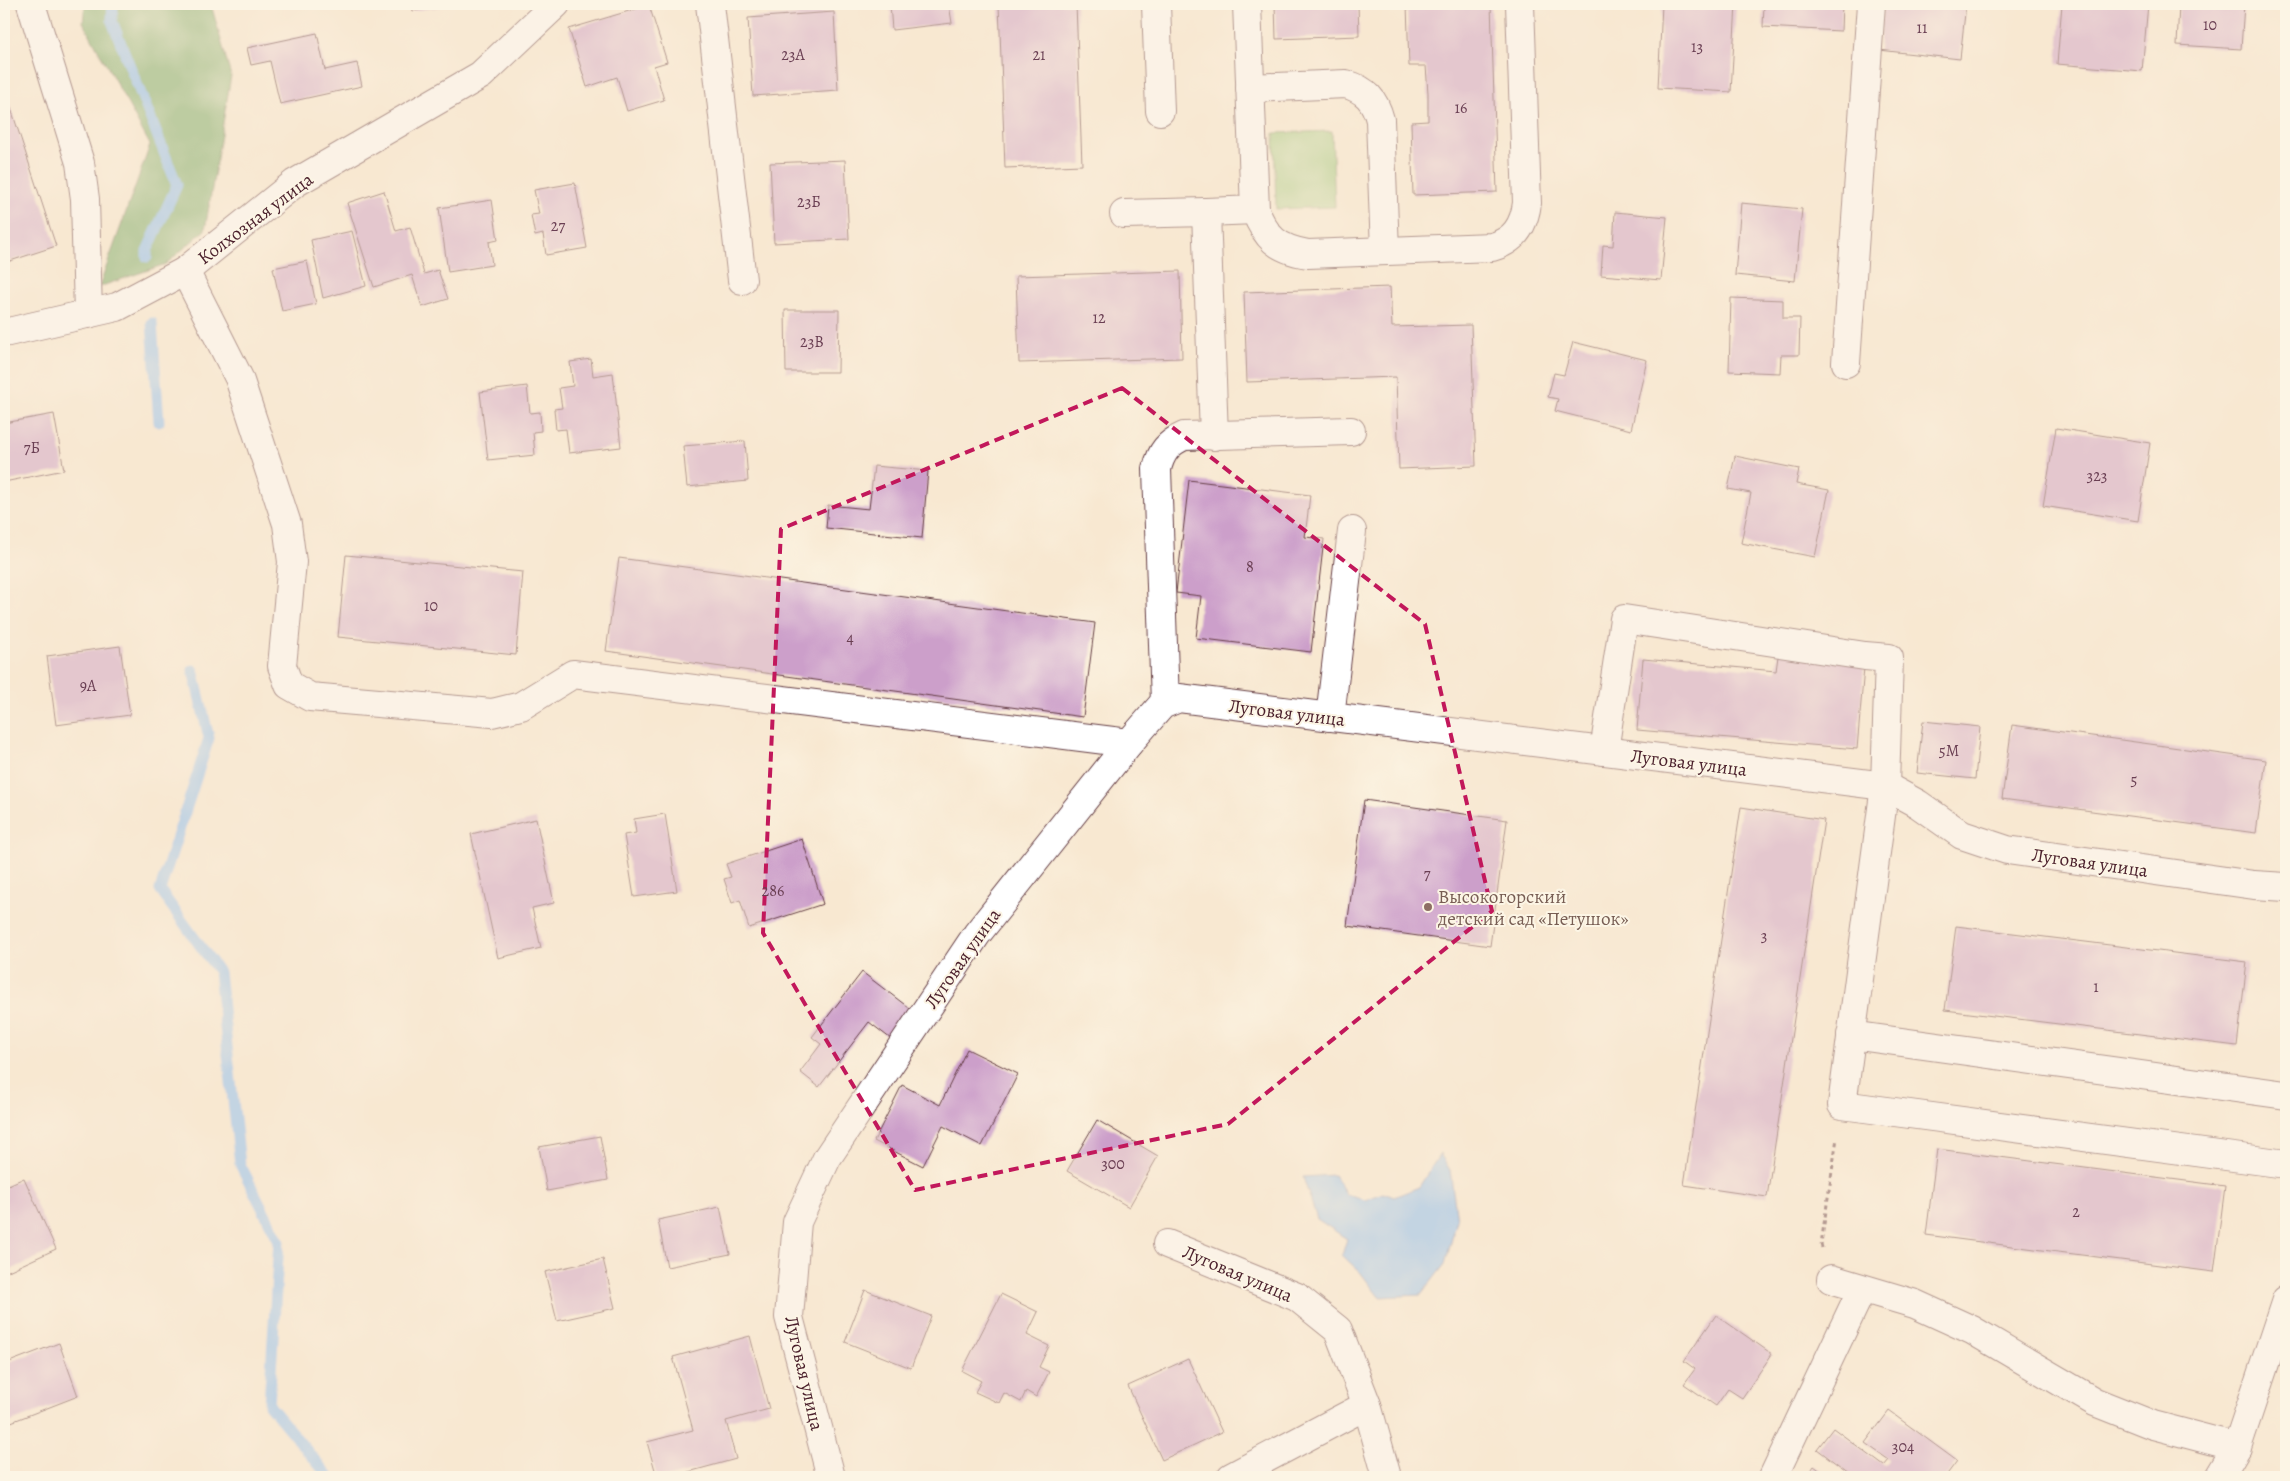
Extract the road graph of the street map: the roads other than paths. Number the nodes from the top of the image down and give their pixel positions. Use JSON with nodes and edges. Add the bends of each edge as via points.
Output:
{"nodes":[{"id":1,"x":31,"y":4,"type":"edge"},
{"id":2,"x":556,"y":4,"type":"edge"},
{"id":3,"x":710,"y":4,"type":"edge"},
{"id":4,"x":1156,"y":4,"type":"edge"},
{"id":5,"x":1247,"y":4,"type":"edge"},
{"id":6,"x":1520,"y":4,"type":"edge"},
{"id":7,"x":1871,"y":4,"type":"edge"},
{"id":8,"x":1250,"y":88,"type":"junction"},
{"id":9,"x":1160,"y":111,"type":"dead end"},
{"id":10,"x":1255,"y":210,"type":"junction"},
{"id":11,"x":1206,"y":212,"type":"junction"},
{"id":12,"x":1124,"y":214,"type":"dead end"},
{"id":13,"x":1385,"y":251,"type":"junction"},
{"id":14,"x":185,"y":271,"type":"junction"},
{"id":15,"x":742,"y":280,"type":"dead end"},
{"id":16,"x":88,"y":314,"type":"junction"},
{"id":17,"x":4,"y":333,"type":"edge"},
{"id":18,"x":1846,"y":363,"type":"dead end"},
{"id":19,"x":1351,"y":431,"type":"dead end"},
{"id":20,"x":1214,"y":436,"type":"junction"},
{"id":21,"x":1352,"y":530,"type":"dead end"},
{"id":22,"x":1165,"y":703,"type":"junction"},
{"id":23,"x":1330,"y":717,"type":"junction"},
{"id":24,"x":1129,"y":743,"type":"junction"},
{"id":25,"x":1604,"y":751,"type":"junction"},
{"id":26,"x":1886,"y":786,"type":"junction"},
{"id":27,"x":2286,"y":887,"type":"edge"},
{"id":28,"x":1851,"y":1034,"type":"junction"},
{"id":29,"x":2286,"y":1095,"type":"edge"},
{"id":30,"x":2286,"y":1164,"type":"edge"},
{"id":31,"x":1167,"y":1244,"type":"dead end"},
{"id":32,"x":1830,"y":1280,"type":"road end"},
{"id":33,"x":1862,"y":1288,"type":"junction"},
{"id":34,"x":2286,"y":1300,"type":"edge"},
{"id":35,"x":1367,"y":1405,"type":"junction"},
{"id":36,"x":2237,"y":1447,"type":"junction"},
{"id":37,"x":831,"y":1477,"type":"edge"},
{"id":38,"x":1231,"y":1477,"type":"edge"},
{"id":39,"x":1387,"y":1477,"type":"edge"},
{"id":40,"x":1773,"y":1477,"type":"edge"},
{"id":41,"x":2219,"y":1477,"type":"edge"}],
"edges":[{"from":1,"to":16,"type":"street","via":[[80,163],[85,199]]},
{"from":2,"to":14,"type":"street","name":"Колхозная улица","via":[[481,75],[295,183]]},
{"from":3,"to":15,"type":"street"},
{"from":4,"to":9,"type":"street"},
{"from":5,"to":8,"type":"street"},
{"from":6,"to":13,"type":"street","via":[[1527,203],[1519,230],[1492,248]]},
{"from":7,"to":18,"type":"street"},
{"from":8,"to":10,"type":"street"},
{"from":8,"to":13,"type":"street","via":[[1346,84],[1368,94],[1376,105],[1380,120]]},
{"from":10,"to":11,"type":"street"},
{"from":10,"to":13,"type":"street","via":[[1263,229],[1276,244],[1290,251],[1308,254]]},
{"from":11,"to":12,"type":"street"},
{"from":11,"to":20,"type":"street"},
{"from":14,"to":16,"type":"street","name":"Колхозная улица","via":[[118,307]]},
{"from":14,"to":24,"type":"street","via":[[239,378],[287,524],[292,562],[282,666],[289,685],[310,697],[492,713],[521,706],[573,674]]},
{"from":16,"to":17,"type":"street","name":"Колхозная улица"},
{"from":19,"to":20,"type":"street"},
{"from":20,"to":22,"type":"street","via":[[1184,436],[1174,440],[1160,456]]},
{"from":21,"to":23,"type":"street"},
{"from":22,"to":23,"type":"street","name":"Луговая улица","via":[[1179,698]]},
{"from":22,"to":24,"type":"street","name":"Луговая улица"},
{"from":23,"to":25,"type":"street","name":"Луговая улица"},
{"from":24,"to":37,"type":"street","name":"Луговая улица","via":[[977,934],[827,1158],[797,1222],[789,1317]]},
{"from":25,"to":26,"type":"street","name":"Луговая улица"},
{"from":25,"to":26,"type":"street","via":[[1624,619],[1889,658]]},
{"from":26,"to":27,"type":"street","name":"Луговая улица","via":[[1962,835],[2007,850]]},
{"from":26,"to":28,"type":"street"},
{"from":28,"to":29,"type":"street"},
{"from":28,"to":30,"type":"street","via":[[1842,1105]]},
{"from":31,"to":35,"type":"street","name":"Луговая улица","via":[[1297,1297],[1338,1330]]},
{"from":32,"to":33,"type":"street"},
{"from":33,"to":36,"type":"street","via":[[1915,1304],[1972,1330],[2095,1402],[2153,1425]]},
{"from":33,"to":40,"type":"street"},
{"from":34,"to":36,"type":"street"},
{"from":35,"to":38,"type":"street"},
{"from":35,"to":39,"type":"street","name":"Луговая улица"},
{"from":36,"to":41,"type":"street"}]}
